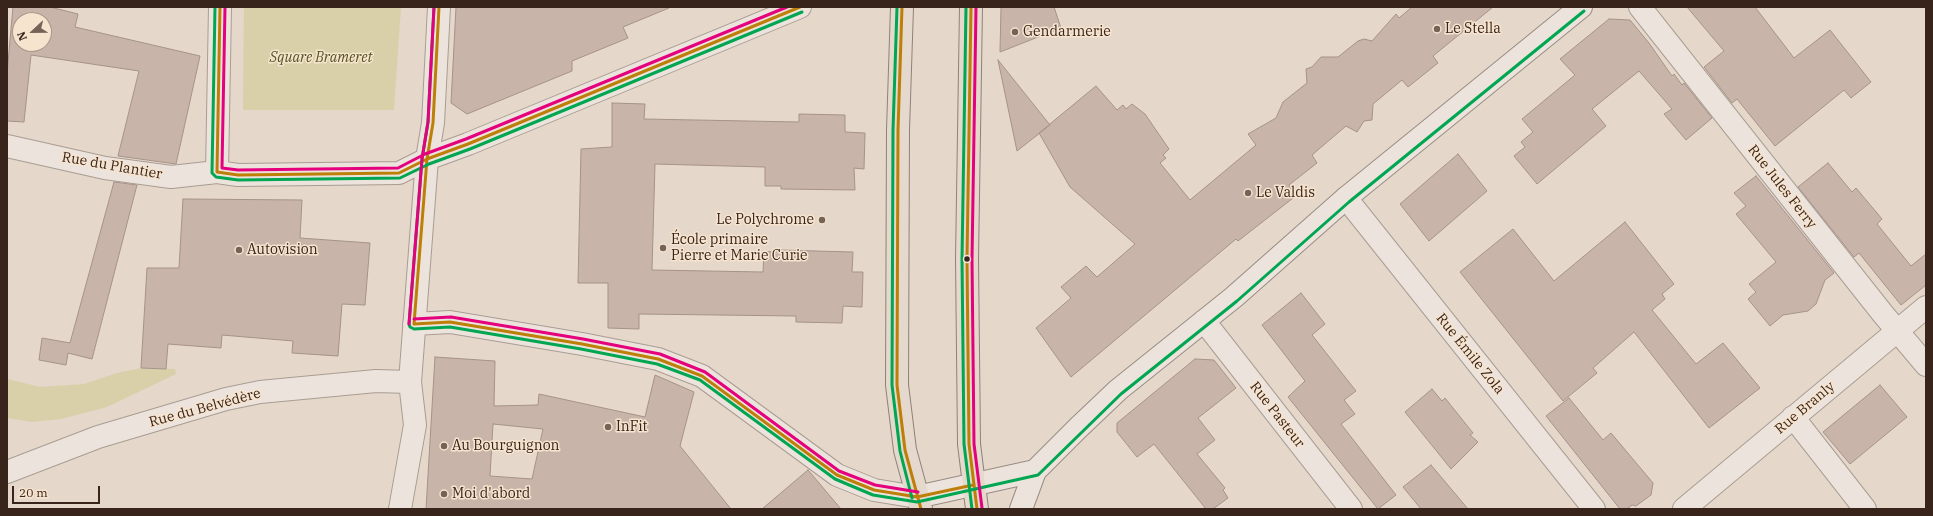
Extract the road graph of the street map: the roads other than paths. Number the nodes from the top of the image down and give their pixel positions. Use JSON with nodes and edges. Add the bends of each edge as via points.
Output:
{"nodes":[{"id":1,"x":220,"y":7,"type":"edge"},
{"id":2,"x":439,"y":7,"type":"edge"},
{"id":3,"x":800,"y":7,"type":"edge"},
{"id":4,"x":902,"y":7,"type":"edge"},
{"id":5,"x":971,"y":7,"type":"edge"},
{"id":6,"x":1581,"y":7,"type":"edge"},
{"id":7,"x":1640,"y":7,"type":"edge"},
{"id":8,"x":7,"y":146,"type":"edge"},
{"id":9,"x":427,"y":159,"type":"junction"},
{"id":10,"x":217,"y":172,"type":"junction"},
{"id":11,"x":1346,"y":198,"type":"junction"},
{"id":12,"x":1926,"y":307,"type":"edge"},
{"id":13,"x":1204,"y":322,"type":"junction"},
{"id":14,"x":414,"y":324,"type":"junction"},
{"id":15,"x":1898,"y":331,"type":"junction"},
{"id":16,"x":1926,"y":365,"type":"edge"},
{"id":17,"x":410,"y":382,"type":"junction"},
{"id":18,"x":1793,"y":417,"type":"junction"},
{"id":19,"x":1035,"y":471,"type":"junction"},
{"id":20,"x":7,"y":472,"type":"edge"},
{"id":21,"x":973,"y":485,"type":"junction"},
{"id":22,"x":919,"y":503,"type":"edge"},
{"id":23,"x":400,"y":509,"type":"edge"},
{"id":24,"x":977,"y":509,"type":"edge"},
{"id":25,"x":1021,"y":509,"type":"edge"},
{"id":26,"x":1351,"y":509,"type":"edge"},
{"id":27,"x":1594,"y":509,"type":"edge"},
{"id":28,"x":1684,"y":509,"type":"edge"},
{"id":29,"x":1865,"y":509,"type":"edge"}],
"edges":[{"from":1,"to":10,"type":"street"},
{"from":2,"to":9,"type":"street","via":[[433,123]]},
{"from":3,"to":9,"type":"street","name":"Rue du Plantier"},
{"from":4,"to":22,"type":"main road","via":[[898,130],[897,385],[905,450]]},
{"from":5,"to":21,"type":"main road","via":[[967,259],[969,444]]},
{"from":6,"to":11,"type":"street"},
{"from":7,"to":15,"type":"street","name":"Rue Jules Ferry"},
{"from":8,"to":10,"type":"street","name":"Rue du Plantier","via":[[105,168],[171,177]]},
{"from":9,"to":10,"type":"street","name":"Rue du Plantier","via":[[399,173],[238,175]]},
{"from":9,"to":14,"type":"street"},
{"from":11,"to":13,"type":"street"},
{"from":11,"to":27,"type":"street","name":"Rue Émile Zola"},
{"from":12,"to":15,"type":"street","name":"Rue Branly"},
{"from":13,"to":19,"type":"street","via":[[1118,390]]},
{"from":13,"to":26,"type":"street","name":"Rue Pasteur"},
{"from":14,"to":17,"type":"street"},
{"from":14,"to":22,"type":"street","via":[[450,322],[658,359],[702,376],[838,475],[874,490]]},
{"from":15,"to":16,"type":"street","name":"Rue Jules Ferry"},
{"from":15,"to":18,"type":"street","name":"Rue Branly"},
{"from":17,"to":20,"type":"street","name":"Rue du Belvédère","via":[[368,382],[260,392],[226,399],[98,437]]},
{"from":17,"to":23,"type":"street","via":[[415,426]]},
{"from":18,"to":28,"type":"street","name":"Rue Branly"},
{"from":18,"to":29,"type":"street"},
{"from":19,"to":21,"type":"street"},
{"from":19,"to":25,"type":"street"},
{"from":21,"to":22,"type":"street"},
{"from":21,"to":24,"type":"main road"}]}
